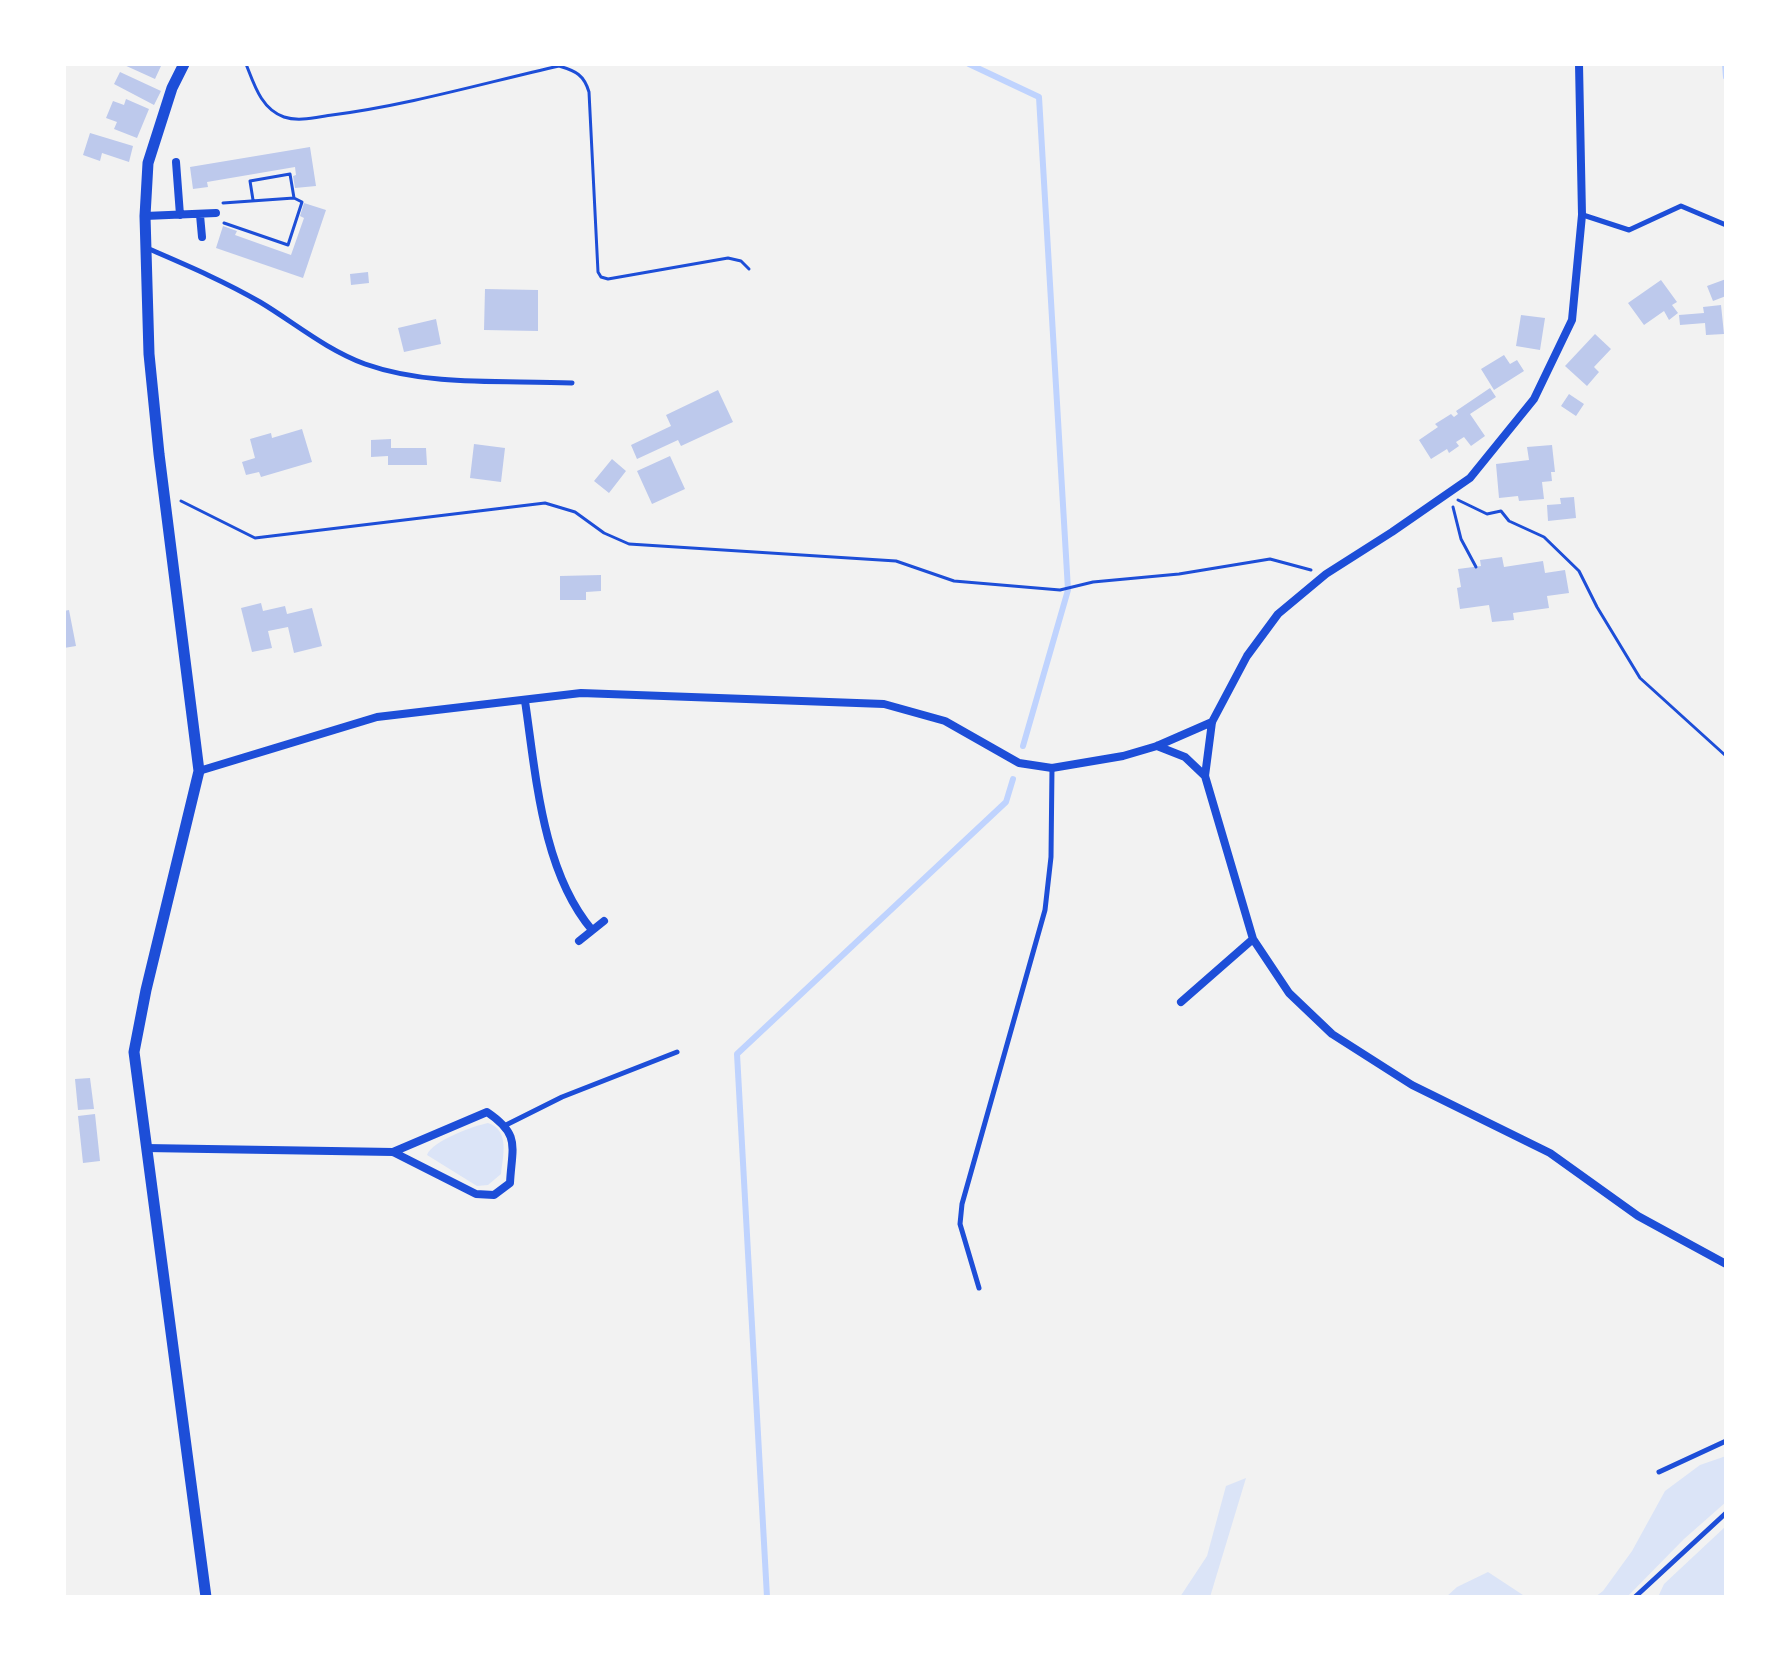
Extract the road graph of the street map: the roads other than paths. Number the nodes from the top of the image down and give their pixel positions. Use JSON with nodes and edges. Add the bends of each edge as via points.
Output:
{"nodes":[{"id":1,"x":184,"y":64,"type":"edge"},
{"id":2,"x":1579,"y":64,"type":"edge"},
{"id":3,"x":176,"y":162,"type":"dead end"},
{"id":4,"x":216,"y":213,"type":"dead end"},
{"id":5,"x":180,"y":215,"type":"junction"},
{"id":6,"x":200,"y":215,"type":"junction"},
{"id":7,"x":1582,"y":215,"type":"junction"},
{"id":8,"x":145,"y":216,"type":"junction"},
{"id":9,"x":1726,"y":225,"type":"edge"},
{"id":10,"x":202,"y":237,"type":"dead end"},
{"id":11,"x":147,"y":248,"type":"junction"},
{"id":12,"x":572,"y":383,"type":"dead end"},
{"id":13,"x":525,"y":701,"type":"junction"},
{"id":14,"x":1212,"y":722,"type":"junction"},
{"id":15,"x":1157,"y":746,"type":"junction"},
{"id":16,"x":1052,"y":768,"type":"junction"},
{"id":17,"x":199,"y":771,"type":"junction"},
{"id":18,"x":1205,"y":776,"type":"junction"},
{"id":19,"x":604,"y":921,"type":"dead end"},
{"id":20,"x":592,"y":930,"type":"junction"},
{"id":21,"x":1253,"y":939,"type":"junction"},
{"id":22,"x":579,"y":941,"type":"dead end"},
{"id":23,"x":1181,"y":1002,"type":"dead end"},
{"id":24,"x":677,"y":1052,"type":"dead end"},
{"id":25,"x":506,"y":1125,"type":"junction"},
{"id":26,"x":146,"y":1148,"type":"junction"},
{"id":27,"x":393,"y":1152,"type":"junction"},
{"id":28,"x":1726,"y":1264,"type":"edge"},
{"id":29,"x":979,"y":1288,"type":"dead end"},
{"id":30,"x":1726,"y":1441,"type":"edge"},
{"id":31,"x":1659,"y":1472,"type":"dead end"},
{"id":32,"x":1726,"y":1513,"type":"edge"},
{"id":33,"x":206,"y":1597,"type":"edge"},
{"id":34,"x":1635,"y":1597,"type":"edge"}],
"edges":[{"from":1,"to":8,"type":"street","via":[[148,163]]},
{"from":2,"to":7,"type":"street"},
{"from":3,"to":5,"type":"street"},
{"from":4,"to":6,"type":"street"},
{"from":5,"to":6,"type":"street"},
{"from":5,"to":8,"type":"street"},
{"from":6,"to":10,"type":"street"},
{"from":7,"to":9,"type":"lane","via":[[1629,230],[1681,206]]},
{"from":7,"to":14,"type":"street","via":[[1572,320],[1534,399],[1470,478],[1326,574],[1278,614],[1247,656]]},
{"from":8,"to":11,"type":"street"},
{"from":11,"to":12,"type":"lane","via":[[260,302],[312,338],[366,364],[420,378]]},
{"from":11,"to":17,"type":"street","via":[[149,354]]},
{"from":13,"to":16,"type":"street","via":[[581,693],[884,704],[945,721],[1019,763]]},
{"from":13,"to":17,"type":"street","via":[[377,717]]},
{"from":13,"to":20,"type":"street","via":[[539,799],[560,878]]},
{"from":14,"to":15,"type":"street"},
{"from":14,"to":18,"type":"street"},
{"from":15,"to":16,"type":"street"},
{"from":15,"to":18,"type":"street","via":[[1185,757]]},
{"from":16,"to":29,"type":"lane","via":[[1045,910],[961,1214]]},
{"from":17,"to":26,"type":"street","via":[[134,1052]]},
{"from":18,"to":21,"type":"street"},
{"from":19,"to":20,"type":"street"},
{"from":20,"to":22,"type":"street"},
{"from":21,"to":23,"type":"street"},
{"from":21,"to":28,"type":"street","via":[[1289,993],[1332,1034],[1412,1085],[1550,1153],[1638,1216]]},
{"from":24,"to":25,"type":"lane"},
{"from":25,"to":27,"type":"street","via":[[487,1112]]},
{"from":25,"to":27,"type":"street","via":[[512,1137],[510,1183],[494,1195],[476,1194]]},
{"from":26,"to":27,"type":"street"},
{"from":26,"to":33,"type":"street"},
{"from":30,"to":31,"type":"lane"},
{"from":32,"to":34,"type":"lane"}]}
